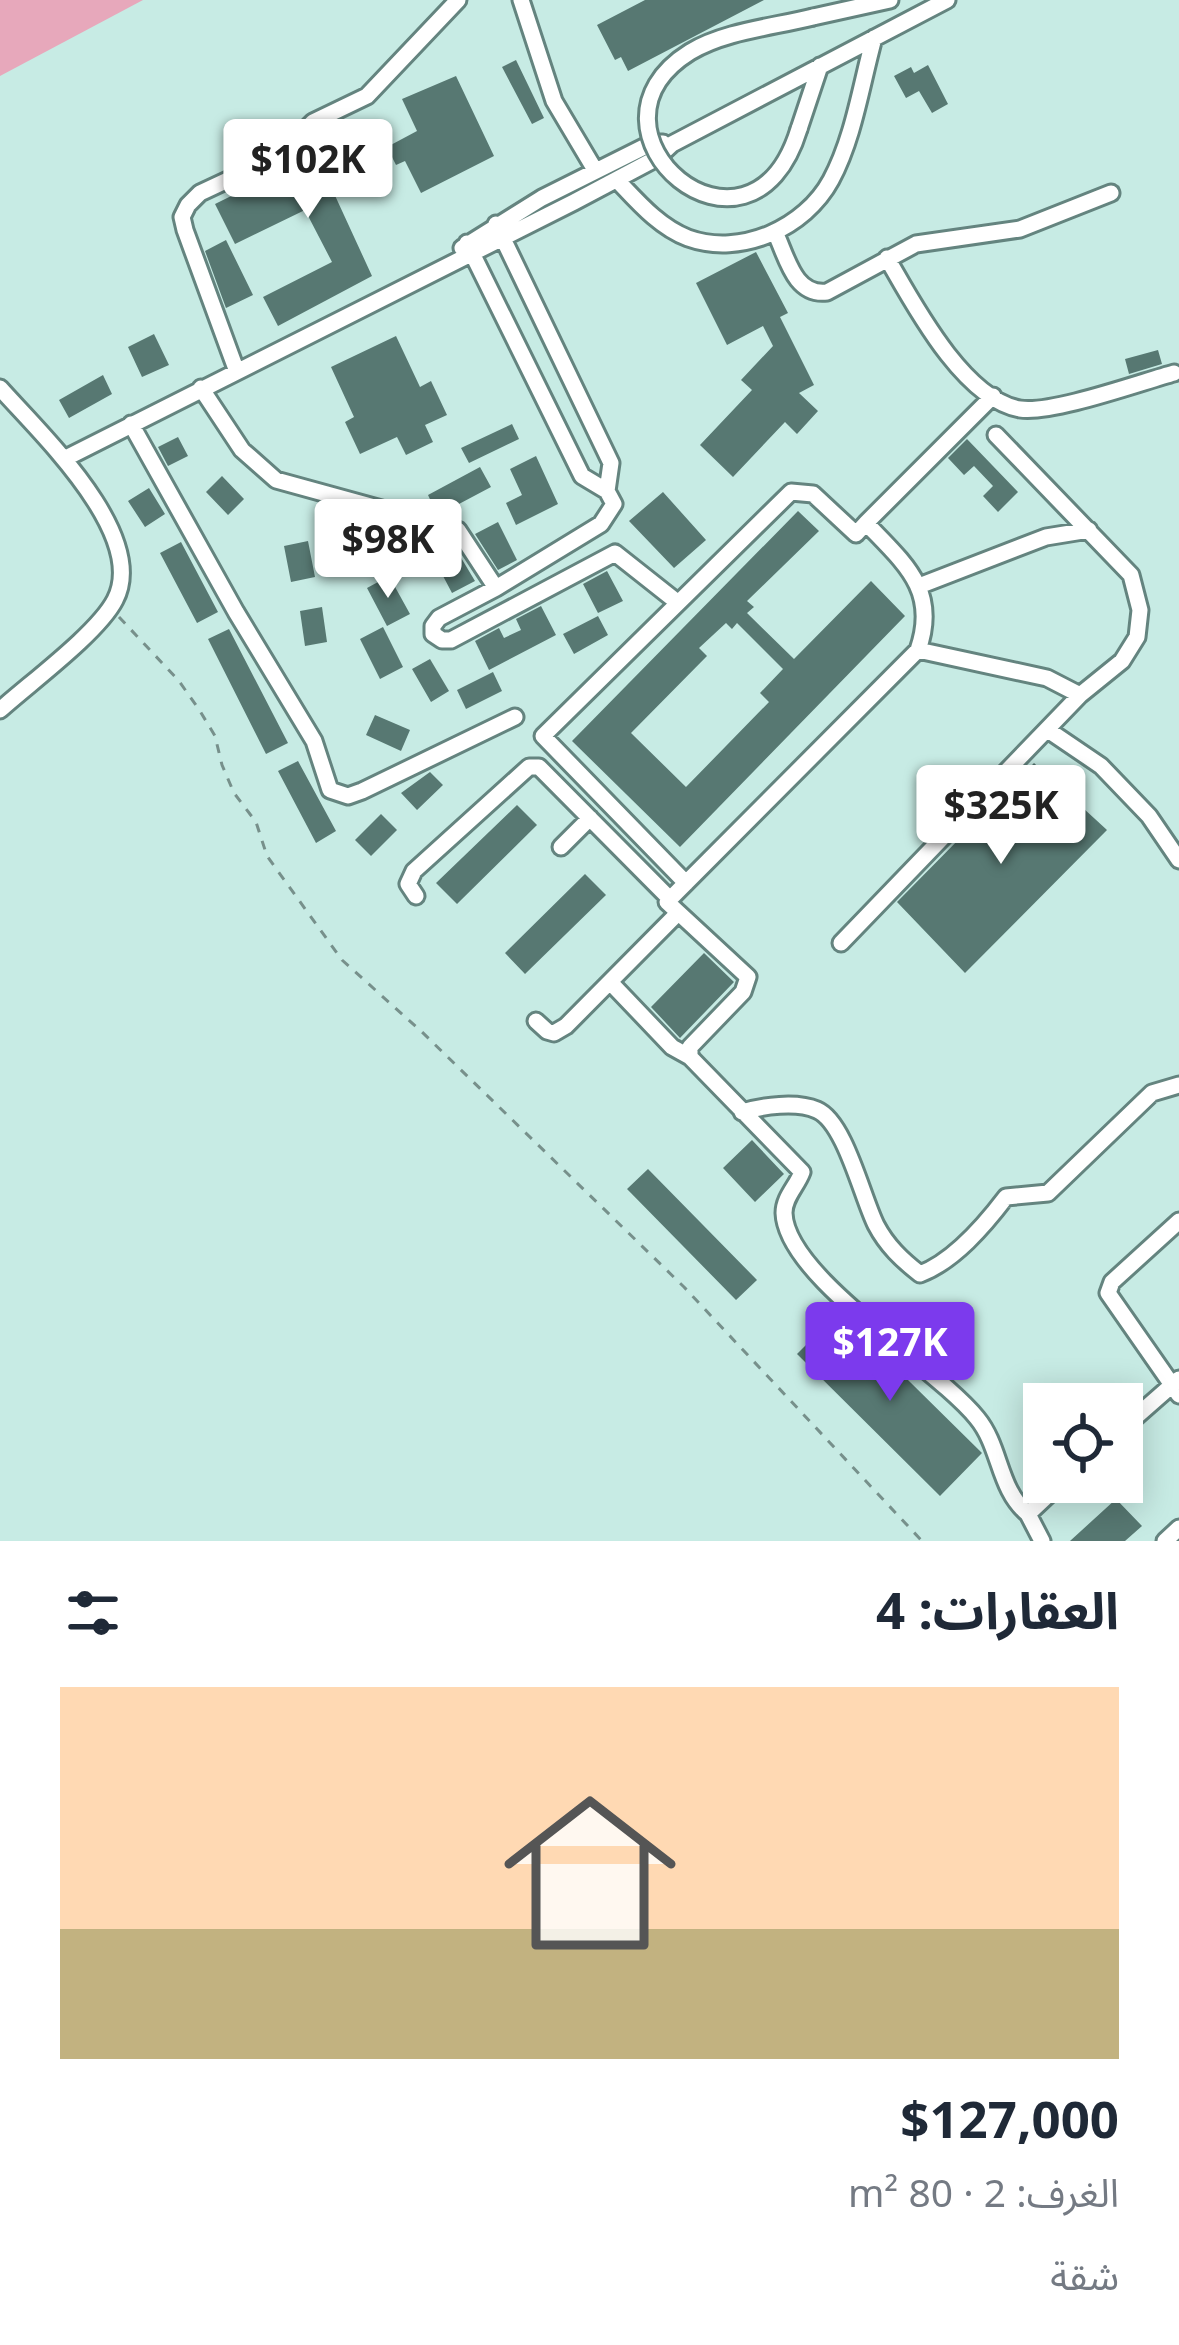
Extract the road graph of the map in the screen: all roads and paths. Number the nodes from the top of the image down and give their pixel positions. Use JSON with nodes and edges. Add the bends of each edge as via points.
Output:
{"nodes":[{"id":1,"x":458,"y":0,"type":"edge"},
{"id":2,"x":520,"y":0,"type":"edge"},
{"id":3,"x":890,"y":0,"type":"edge"},
{"id":4,"x":910,"y":0,"type":"edge"},
{"id":5,"x":942,"y":2,"type":"edge"},
{"id":6,"x":874,"y":38,"type":"junction"},
{"id":7,"x":820,"y":66,"type":"junction"},
{"id":8,"x":672,"y":144,"type":"junction"},
{"id":9,"x":595,"y":170,"type":"junction"},
{"id":10,"x":616,"y":180,"type":"junction"},
{"id":11,"x":565,"y":186,"type":"junction"},
{"id":12,"x":1111,"y":193,"type":"dead end"},
{"id":13,"x":574,"y":202,"type":"junction"},
{"id":14,"x":500,"y":231,"type":"junction"},
{"id":15,"x":775,"y":232,"type":"junction"},
{"id":16,"x":470,"y":249,"type":"junction"},
{"id":17,"x":887,"y":258,"type":"junction"},
{"id":18,"x":236,"y":369,"type":"junction"},
{"id":19,"x":1174,"y":373,"type":"dead end"},
{"id":20,"x":572,"y":377,"type":"junction"},
{"id":21,"x":0,"y":388,"type":"edge"},
{"id":22,"x":200,"y":388,"type":"junction"},
{"id":23,"x":542,"y":392,"type":"junction"},
{"id":24,"x":993,"y":396,"type":"junction"},
{"id":25,"x":131,"y":424,"type":"junction"},
{"id":26,"x":996,"y":435,"type":"dead end"},
{"id":27,"x":64,"y":459,"type":"junction"},
{"id":28,"x":607,"y":490,"type":"junction"},
{"id":29,"x":866,"y":523,"type":"junction"},
{"id":30,"x":1089,"y":530,"type":"junction"},
{"id":31,"x":919,"y":586,"type":"junction"},
{"id":32,"x":496,"y":588,"type":"junction"},
{"id":33,"x":676,"y":602,"type":"junction"},
{"id":34,"x":110,"y":607,"type":"junction"},
{"id":35,"x":918,"y":650,"type":"junction"},
{"id":36,"x":1080,"y":695,"type":"junction"},
{"id":37,"x":0,"y":710,"type":"edge"},
{"id":38,"x":515,"y":717,"type":"dead end"},
{"id":39,"x":1048,"y":730,"type":"junction"},
{"id":40,"x":590,"y":818,"type":"junction"},
{"id":41,"x":561,"y":847,"type":"dead end"},
{"id":42,"x":1179,"y":860,"type":"edge"},
{"id":43,"x":686,"y":883,"type":"junction"},
{"id":44,"x":416,"y":896,"type":"dead end"},
{"id":45,"x":674,"y":906,"type":"junction"},
{"id":46,"x":841,"y":943,"type":"dead end"},
{"id":47,"x":610,"y":982,"type":"junction"},
{"id":48,"x":536,"y":1021,"type":"dead end"},
{"id":49,"x":690,"y":1057,"type":"junction"},
{"id":50,"x":1179,"y":1085,"type":"edge"},
{"id":51,"x":742,"y":1112,"type":"junction"},
{"id":52,"x":1179,"y":1221,"type":"edge"},
{"id":53,"x":1176,"y":1386,"type":"edge"},
{"id":54,"x":1143,"y":1412,"type":"edge"},
{"id":55,"x":1040,"y":1503,"type":"edge"},
{"id":56,"x":1028,"y":1514,"type":"junction"},
{"id":57,"x":1179,"y":1528,"type":"edge"},
{"id":58,"x":922,"y":1541,"type":"edge"},
{"id":59,"x":1042,"y":1541,"type":"edge"},
{"id":60,"x":1165,"y":1541,"type":"edge"}],
"edges":[{"from":1,"to":18,"type":"street","via":[[367,96],[188,205],[185,230]]},
{"from":2,"to":9,"type":"street","via":[[554,101]]},
{"from":3,"to":7,"type":"street","bridge":true,"via":[[712,40],[687,54],[662,79],[650,113],[654,151],[670,175],[703,194],[747,193],[791,153]]},
{"from":4,"to":5,"type":"street"},
{"from":5,"to":6,"type":"street"},
{"from":6,"to":7,"type":"street"},
{"from":6,"to":15,"type":"street","via":[[834,175],[805,214]]},
{"from":7,"to":8,"type":"street"},
{"from":8,"to":9,"type":"street","via":[[652,143]]},
{"from":8,"to":10,"type":"street"},
{"from":9,"to":11,"type":"street"},
{"from":10,"to":13,"type":"street"},
{"from":10,"to":15,"type":"street","via":[[688,238],[743,242]]},
{"from":11,"to":13,"type":"street"},
{"from":11,"to":14,"type":"street"},
{"from":12,"to":17,"type":"street","via":[[1020,229],[916,244]]},
{"from":13,"to":14,"type":"street"},
{"from":14,"to":16,"type":"street"},
{"from":14,"to":20,"type":"street"},
{"from":15,"to":17,"type":"street","via":[[812,294]]},
{"from":16,"to":18,"type":"street"},
{"from":16,"to":23,"type":"street"},
{"from":17,"to":24,"type":"street","via":[[932,337]]},
{"from":18,"to":22,"type":"street"},
{"from":19,"to":24,"type":"street","via":[[1045,408],[1018,409]]},
{"from":20,"to":23,"type":"street"},
{"from":20,"to":28,"type":"street","via":[[611,463]]},
{"from":21,"to":27,"type":"street"},
{"from":22,"to":25,"type":"street"},
{"from":22,"to":32,"type":"street","via":[[242,450],[276,480],[458,530]]},
{"from":23,"to":28,"type":"street","via":[[583,476]]},
{"from":24,"to":29,"type":"street"},
{"from":25,"to":27,"type":"street"},
{"from":25,"to":38,"type":"street","via":[[314,741],[330,790],[362,791]]},
{"from":26,"to":30,"type":"street"},
{"from":27,"to":34,"type":"street","via":[[118,550],[122,581]]},
{"from":28,"to":32,"type":"street","via":[[614,504],[601,524]]},
{"from":29,"to":31,"type":"street"},
{"from":29,"to":33,"type":"street","via":[[856,534],[813,494],[791,492]]},
{"from":30,"to":31,"type":"street","via":[[1046,537]]},
{"from":30,"to":36,"type":"street","via":[[1131,575],[1140,610],[1122,661]]},
{"from":31,"to":35,"type":"street"},
{"from":32,"to":33,"type":"street","via":[[439,618],[434,634],[451,640],[616,553]]},
{"from":33,"to":43,"type":"street","via":[[543,736]]},
{"from":34,"to":37,"type":"street"},
{"from":34,"to":58,"type":"path","via":[[200,711],[267,856],[342,960],[684,1287]]},
{"from":35,"to":36,"type":"street","via":[[1047,678]]},
{"from":35,"to":43,"type":"street"},
{"from":36,"to":39,"type":"street"},
{"from":39,"to":42,"type":"street","via":[[1101,766]]},
{"from":39,"to":46,"type":"street"},
{"from":40,"to":41,"type":"street"},
{"from":40,"to":44,"type":"street","via":[[539,767],[529,767],[414,871],[408,884]]},
{"from":40,"to":45,"type":"street"},
{"from":43,"to":45,"type":"street"},
{"from":45,"to":47,"type":"street"},
{"from":45,"to":49,"type":"street","via":[[748,977],[690,1046]]},
{"from":47,"to":48,"type":"street","via":[[554,1033]]},
{"from":47,"to":49,"type":"street"},
{"from":49,"to":51,"type":"street"},
{"from":50,"to":51,"type":"street","via":[[1152,1093],[1048,1193],[1006,1197],[960,1248],[920,1274],[878,1228],[830,1119],[790,1106]]},
{"from":51,"to":56,"type":"street","via":[[802,1172],[784,1215],[817,1274],[963,1400]]},
{"from":52,"to":53,"type":"street","via":[[1108,1293]]},
{"from":53,"to":54,"type":"street"},
{"from":55,"to":56,"type":"street"},
{"from":56,"to":59,"type":"street"},
{"from":57,"to":60,"type":"street"}]}
